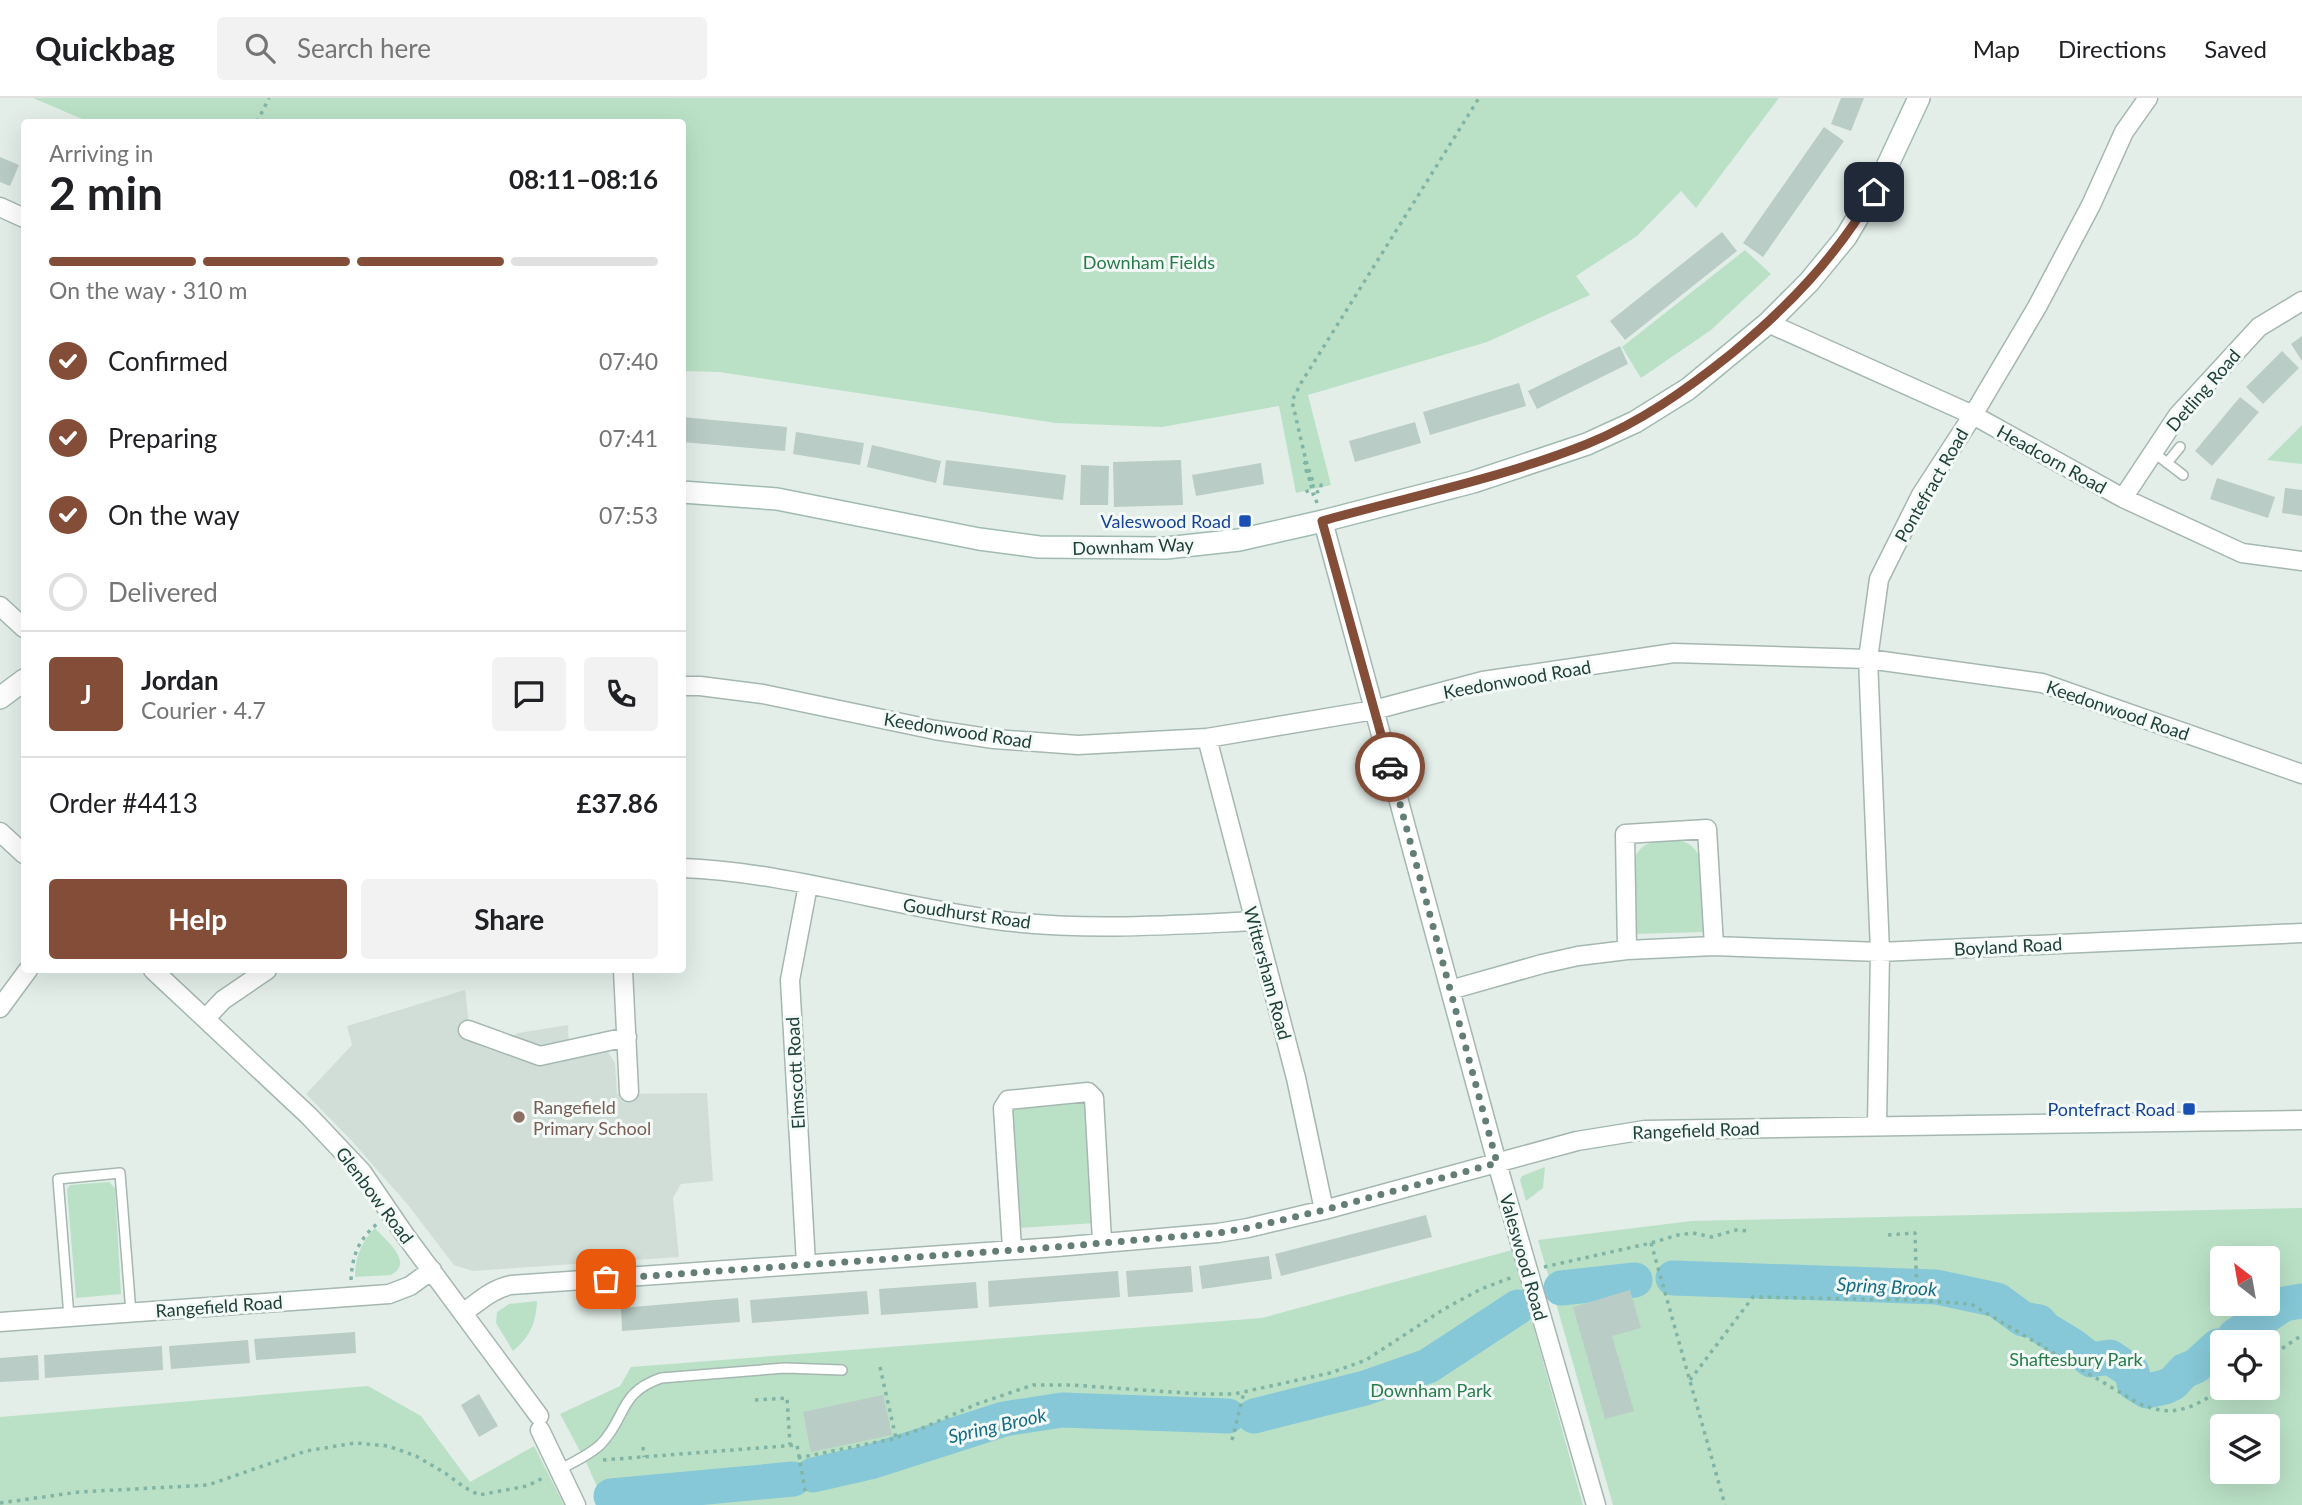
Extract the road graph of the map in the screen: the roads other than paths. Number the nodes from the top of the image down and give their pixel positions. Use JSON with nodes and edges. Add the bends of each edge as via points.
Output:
{"nodes":[{"id":1,"x":1919,"y":98,"type":"edge"},
{"id":2,"x":2148,"y":98,"type":"edge"},
{"id":3,"x":0,"y":207,"type":"edge"},
{"id":4,"x":21,"y":217,"type":"edge"},
{"id":5,"x":2302,"y":301,"type":"edge"},
{"id":6,"x":1768,"y":323,"type":"junction"},
{"id":7,"x":1973,"y":415,"type":"junction"},
{"id":8,"x":2180,"y":447,"type":"dead end"},
{"id":9,"x":2160,"y":458,"type":"junction"},
{"id":10,"x":2183,"y":474,"type":"dead end"},
{"id":11,"x":686,"y":492,"type":"edge"},
{"id":12,"x":2123,"y":498,"type":"junction"},
{"id":13,"x":1322,"y":521,"type":"junction"},
{"id":14,"x":2302,"y":561,"type":"edge"},
{"id":15,"x":0,"y":607,"type":"edge"},
{"id":16,"x":21,"y":625,"type":"edge"},
{"id":17,"x":1868,"y":659,"type":"junction"},
{"id":18,"x":21,"y":682,"type":"edge"},
{"id":19,"x":686,"y":686,"type":"edge"},
{"id":20,"x":0,"y":698,"type":"edge"},
{"id":21,"x":1374,"y":710,"type":"junction"},
{"id":22,"x":1206,"y":738,"type":"junction"},
{"id":23,"x":2302,"y":774,"type":"edge"},
{"id":24,"x":0,"y":832,"type":"edge"},
{"id":25,"x":21,"y":851,"type":"edge"},
{"id":26,"x":686,"y":867,"type":"edge"},
{"id":27,"x":808,"y":885,"type":"junction"},
{"id":28,"x":1255,"y":921,"type":"junction"},
{"id":29,"x":2302,"y":933,"type":"edge"},
{"id":30,"x":1713,"y":946,"type":"junction"},
{"id":31,"x":1627,"y":950,"type":"junction"},
{"id":32,"x":1880,"y":952,"type":"junction"},
{"id":33,"x":26,"y":973,"type":"edge"},
{"id":34,"x":156,"y":973,"type":"edge"},
{"id":35,"x":263,"y":973,"type":"edge"},
{"id":36,"x":623,"y":973,"type":"edge"},
{"id":37,"x":1450,"y":990,"type":"junction"},
{"id":38,"x":0,"y":1008,"type":"edge"},
{"id":39,"x":206,"y":1018,"type":"junction"},
{"id":40,"x":468,"y":1030,"type":"dead end"},
{"id":41,"x":626,"y":1037,"type":"junction"},
{"id":42,"x":629,"y":1092,"type":"dead end"},
{"id":43,"x":2302,"y":1120,"type":"edge"},
{"id":44,"x":1877,"y":1125,"type":"junction"},
{"id":45,"x":1497,"y":1163,"type":"junction"},
{"id":46,"x":1324,"y":1210,"type":"junction"},
{"id":47,"x":1102,"y":1241,"type":"junction"},
{"id":48,"x":1012,"y":1248,"type":"junction"},
{"id":49,"x":806,"y":1264,"type":"junction"},
{"id":50,"x":432,"y":1270,"type":"junction"},
{"id":51,"x":464,"y":1312,"type":"junction"},
{"id":52,"x":131,"y":1313,"type":"junction"},
{"id":53,"x":69,"y":1317,"type":"junction"},
{"id":54,"x":0,"y":1322,"type":"edge"},
{"id":55,"x":842,"y":1370,"type":"dead end"},
{"id":56,"x":559,"y":1470,"type":"junction"},
{"id":57,"x":576,"y":1505,"type":"edge"},
{"id":58,"x":1595,"y":1505,"type":"edge"}],
"edges":[{"from":1,"to":6,"type":"street","name":"Downham Way","via":[[1884,173],[1846,237]]},
{"from":2,"to":7,"type":"street","name":"Pontefract Road","via":[[2124,132],[2043,296]]},
{"from":3,"to":4,"type":"street"},
{"from":5,"to":9,"type":"street","name":"Detling Road","via":[[2259,327],[2178,415]]},
{"from":6,"to":7,"type":"street","name":"Headcorn Road"},
{"from":6,"to":13,"type":"street","name":"Downham Way","via":[[1688,389],[1635,422],[1587,444],[1473,482]]},
{"from":7,"to":12,"type":"street","name":"Headcorn Road"},
{"from":7,"to":17,"type":"street","name":"Pontefract Road","via":[[1921,495],[1879,579]]},
{"from":8,"to":9,"type":"lane"},
{"from":9,"to":10,"type":"lane"},
{"from":9,"to":12,"type":"street","name":"Detling Road"},
{"from":11,"to":13,"type":"street","name":"Downham Way","via":[[777,499],[1039,547],[1166,548],[1239,540]]},
{"from":12,"to":14,"type":"street","name":"Headcorn Road","via":[[2242,553]]},
{"from":13,"to":21,"type":"street","name":"Valeswood Road"},
{"from":15,"to":16,"type":"street"},
{"from":17,"to":21,"type":"street","name":"Keedonwood Road","via":[[1674,653],[1483,681]]},
{"from":17,"to":23,"type":"street","name":"Keedonwood Road","via":[[2042,683]]},
{"from":17,"to":32,"type":"street","name":"Pontefract Road"},
{"from":18,"to":20,"type":"street"},
{"from":19,"to":22,"type":"street","name":"Keedonwood Road","via":[[763,694],[994,738],[1078,746]]},
{"from":21,"to":22,"type":"street","name":"Keedonwood Road"},
{"from":21,"to":37,"type":"street","name":"Valeswood Road"},
{"from":22,"to":28,"type":"street","name":"Wittersham Road"},
{"from":24,"to":25,"type":"street"},
{"from":26,"to":27,"type":"street","name":"Goudhurst Road","via":[[764,875]]},
{"from":27,"to":28,"type":"street","name":"Goudhurst Road","via":[[1004,921],[1127,926]]},
{"from":27,"to":49,"type":"street","name":"Elmscott Road","via":[[790,980]]},
{"from":28,"to":46,"type":"street","name":"Wittersham Road"},
{"from":29,"to":32,"type":"street","name":"Boyland Road"},
{"from":30,"to":31,"type":"street","name":"Boyland Road"},
{"from":30,"to":31,"type":"street","via":[[1707,829],[1625,834]]},
{"from":30,"to":32,"type":"street","name":"Boyland Road"},
{"from":31,"to":37,"type":"street","name":"Boyland Road","via":[[1542,964]]},
{"from":32,"to":44,"type":"street","name":"Pontefract Road"},
{"from":33,"to":38,"type":"street"},
{"from":34,"to":39,"type":"street","name":"Glenbow Road"},
{"from":35,"to":39,"type":"street","via":[[223,1000]]},
{"from":36,"to":41,"type":"street"},
{"from":37,"to":45,"type":"street","name":"Valeswood Road"},
{"from":39,"to":50,"type":"street","name":"Glenbow Road","via":[[362,1172]]},
{"from":40,"to":41,"type":"street","via":[[540,1056]]},
{"from":41,"to":42,"type":"street"},
{"from":43,"to":44,"type":"street","name":"Rangefield Road"},
{"from":44,"to":45,"type":"street","name":"Rangefield Road","via":[[1644,1130],[1577,1141]]},
{"from":45,"to":46,"type":"street","name":"Rangefield Road"},
{"from":45,"to":58,"type":"street","name":"Valeswood Road"},
{"from":46,"to":47,"type":"street","name":"Rangefield Road","via":[[1218,1233]]},
{"from":47,"to":48,"type":"street","name":"Rangefield Road"},
{"from":47,"to":48,"type":"street","via":[[1094,1098],[1088,1092],[1008,1100],[1003,1108]]},
{"from":48,"to":49,"type":"street","name":"Rangefield Road"},
{"from":49,"to":51,"type":"street","name":"Rangefield Road","via":[[511,1285],[489,1293]]},
{"from":50,"to":51,"type":"street","name":"Glenbow Road"},
{"from":50,"to":52,"type":"street","name":"Rangefield Road","via":[[389,1294]]},
{"from":51,"to":56,"type":"street","name":"Glenbow Road","via":[[539,1423]]},
{"from":52,"to":53,"type":"street","name":"Rangefield Road"},
{"from":52,"to":53,"type":"lane","via":[[120,1173],[58,1179]]},
{"from":53,"to":54,"type":"street","name":"Rangefield Road"},
{"from":55,"to":56,"type":"lane","via":[[785,1368],[649,1382],[630,1396],[601,1444]]},
{"from":56,"to":57,"type":"street","name":"Glenbow Road"}]}
